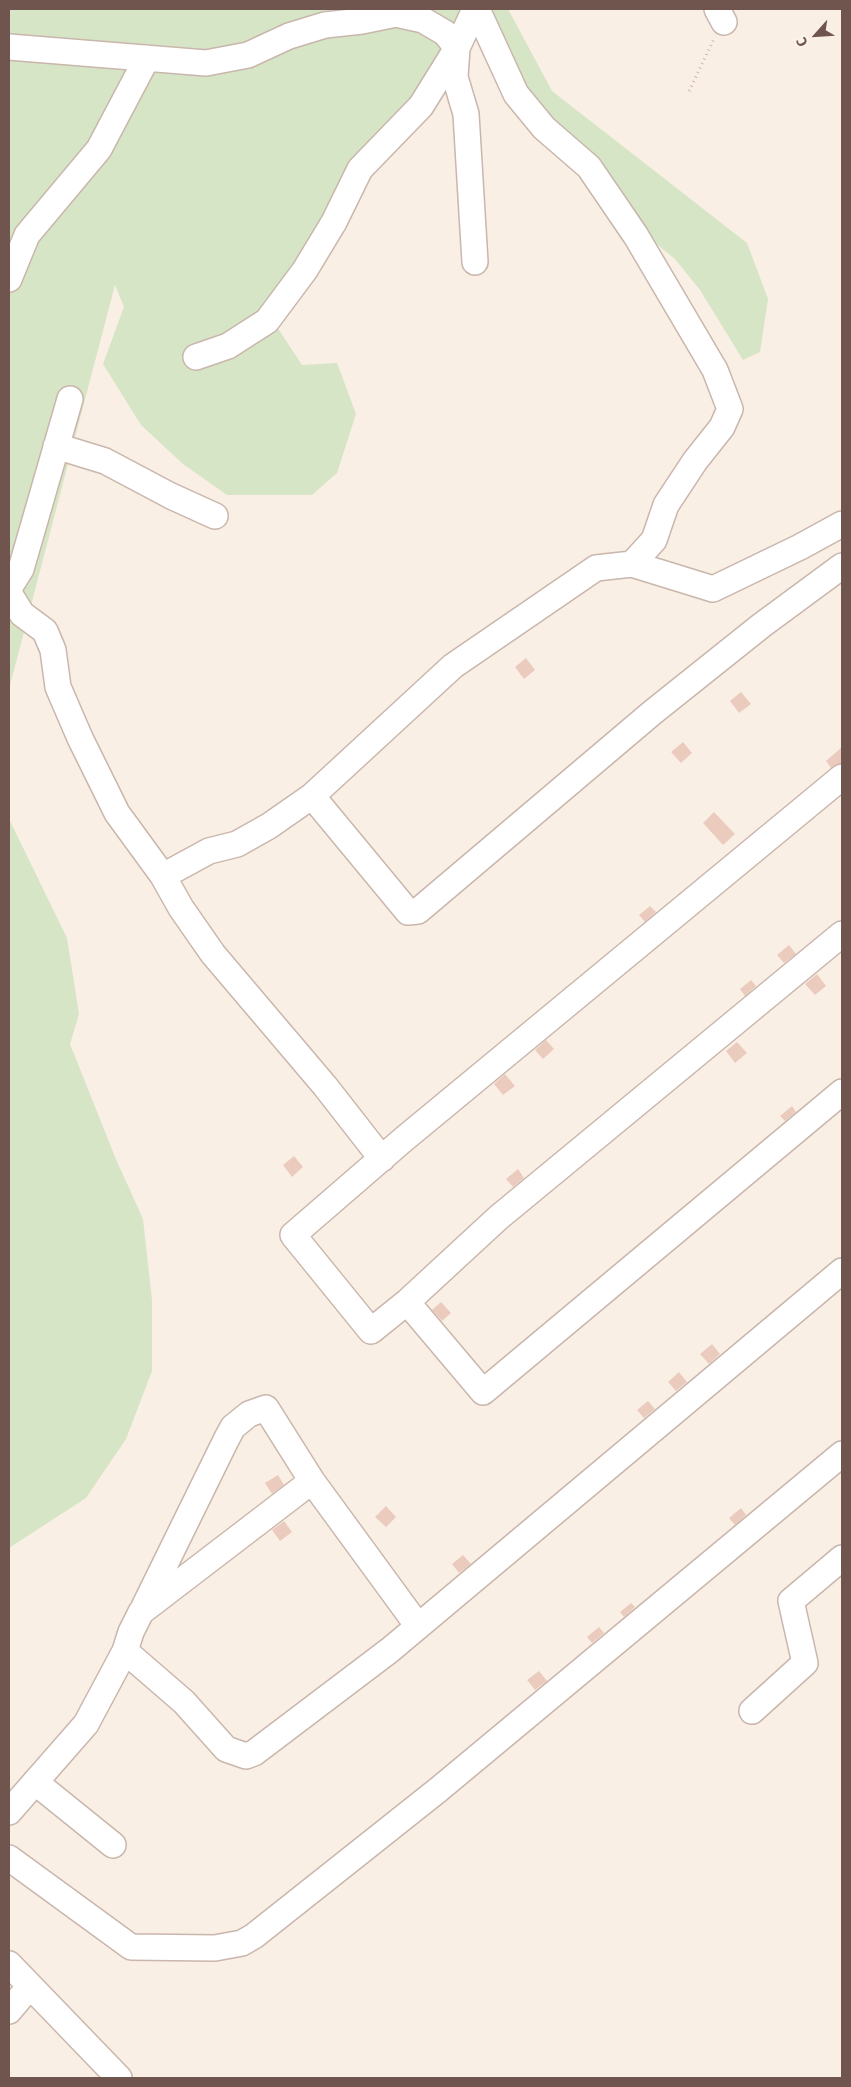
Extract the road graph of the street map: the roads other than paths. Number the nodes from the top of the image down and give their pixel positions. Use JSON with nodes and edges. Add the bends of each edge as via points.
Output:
{"nodes":[{"id":1,"x":476,"y":9,"type":"edge"},
{"id":2,"x":370,"y":15,"type":"edge"},
{"id":3,"x":9,"y":47,"type":"edge"},
{"id":4,"x":457,"y":48,"type":"junction"},
{"id":5,"x":147,"y":58,"type":"junction"},
{"id":6,"x":475,"y":262,"type":"dead end"},
{"id":7,"x":9,"y":279,"type":"edge"},
{"id":8,"x":196,"y":357,"type":"dead end"},
{"id":9,"x":70,"y":399,"type":"dead end"},
{"id":10,"x":56,"y":446,"type":"junction"},
{"id":11,"x":215,"y":516,"type":"dead end"},
{"id":12,"x":842,"y":524,"type":"edge"},
{"id":13,"x":632,"y":564,"type":"junction"},
{"id":14,"x":842,"y":566,"type":"edge"},
{"id":15,"x":9,"y":588,"type":"edge"},
{"id":16,"x":9,"y":593,"type":"edge"},
{"id":17,"x":842,"y":777,"type":"edge"},
{"id":18,"x":312,"y":796,"type":"junction"},
{"id":19,"x":163,"y":876,"type":"junction"},
{"id":20,"x":842,"y":934,"type":"edge"},
{"id":21,"x":842,"y":1092,"type":"edge"},
{"id":22,"x":382,"y":1159,"type":"junction"},
{"id":23,"x":842,"y":1271,"type":"edge"},
{"id":24,"x":406,"y":1302,"type":"junction"},
{"id":25,"x":842,"y":1454,"type":"edge"},
{"id":26,"x":312,"y":1481,"type":"junction"},
{"id":27,"x":842,"y":1558,"type":"edge"},
{"id":28,"x":142,"y":1612,"type":"junction"},
{"id":29,"x":418,"y":1626,"type":"junction"},
{"id":30,"x":125,"y":1651,"type":"junction"},
{"id":31,"x":752,"y":1711,"type":"dead end"},
{"id":32,"x":35,"y":1782,"type":"junction"},
{"id":33,"x":9,"y":1812,"type":"edge"},
{"id":34,"x":113,"y":1845,"type":"dead end"},
{"id":35,"x":9,"y":1858,"type":"edge"},
{"id":36,"x":9,"y":1964,"type":"edge"},
{"id":37,"x":30,"y":1986,"type":"junction"},
{"id":38,"x":9,"y":2011,"type":"edge"},
{"id":39,"x":113,"y":2076,"type":"edge"}],
"edges":[{"from":1,"to":4,"type":"lane"},
{"from":1,"to":13,"type":"lane","via":[[516,94],[544,128],[589,167],[636,236],[715,370],[730,409],[722,426],[666,506],[654,540]]},
{"from":2,"to":4,"type":"lane","via":[[396,14],[423,20],[445,33]]},
{"from":2,"to":5,"type":"lane","via":[[289,36],[248,55],[206,63]]},
{"from":3,"to":5,"type":"lane"},
{"from":4,"to":6,"type":"lane","via":[[455,77],[466,114]]},
{"from":4,"to":8,"type":"lane","via":[[421,106],[360,169],[334,222],[305,270],[267,321],[228,346]]},
{"from":5,"to":7,"type":"lane","via":[[99,149],[28,235]]},
{"from":9,"to":10,"type":"lane"},
{"from":10,"to":11,"type":"lane","via":[[105,461]]},
{"from":10,"to":15,"type":"lane","via":[[21,569]]},
{"from":12,"to":13,"type":"lane","via":[[713,589]]},
{"from":13,"to":18,"type":"lane","via":[[596,568],[481,645],[453,666]]},
{"from":14,"to":18,"type":"lane","via":[[653,712],[418,911],[408,912]]},
{"from":16,"to":19,"type":"lane","via":[[22,614],[45,631],[53,650],[58,687],[80,738],[117,813]]},
{"from":17,"to":22,"type":"lane"},
{"from":18,"to":19,"type":"lane","via":[[237,844],[209,851]]},
{"from":19,"to":22,"type":"lane","via":[[180,908],[213,954]]},
{"from":20,"to":24,"type":"lane","via":[[498,1218]]},
{"from":21,"to":24,"type":"lane","via":[[483,1392]]},
{"from":22,"to":24,"type":"lane","via":[[293,1235],[371,1330]]},
{"from":23,"to":29,"type":"lane"},
{"from":25,"to":35,"type":"lane","via":[[438,1790],[242,1943],[215,1948],[131,1947]]},
{"from":26,"to":28,"type":"lane"},
{"from":26,"to":28,"type":"lane","via":[[266,1408],[249,1414],[227,1438]]},
{"from":26,"to":29,"type":"lane"},
{"from":27,"to":31,"type":"lane","via":[[791,1601],[805,1663]]},
{"from":28,"to":30,"type":"lane"},
{"from":29,"to":30,"type":"lane","via":[[246,1756],[226,1749],[184,1702]]},
{"from":30,"to":32,"type":"lane","via":[[86,1724]]},
{"from":32,"to":33,"type":"lane"},
{"from":32,"to":34,"type":"lane"},
{"from":36,"to":37,"type":"lane"},
{"from":37,"to":38,"type":"lane"},
{"from":37,"to":39,"type":"lane"}]}
